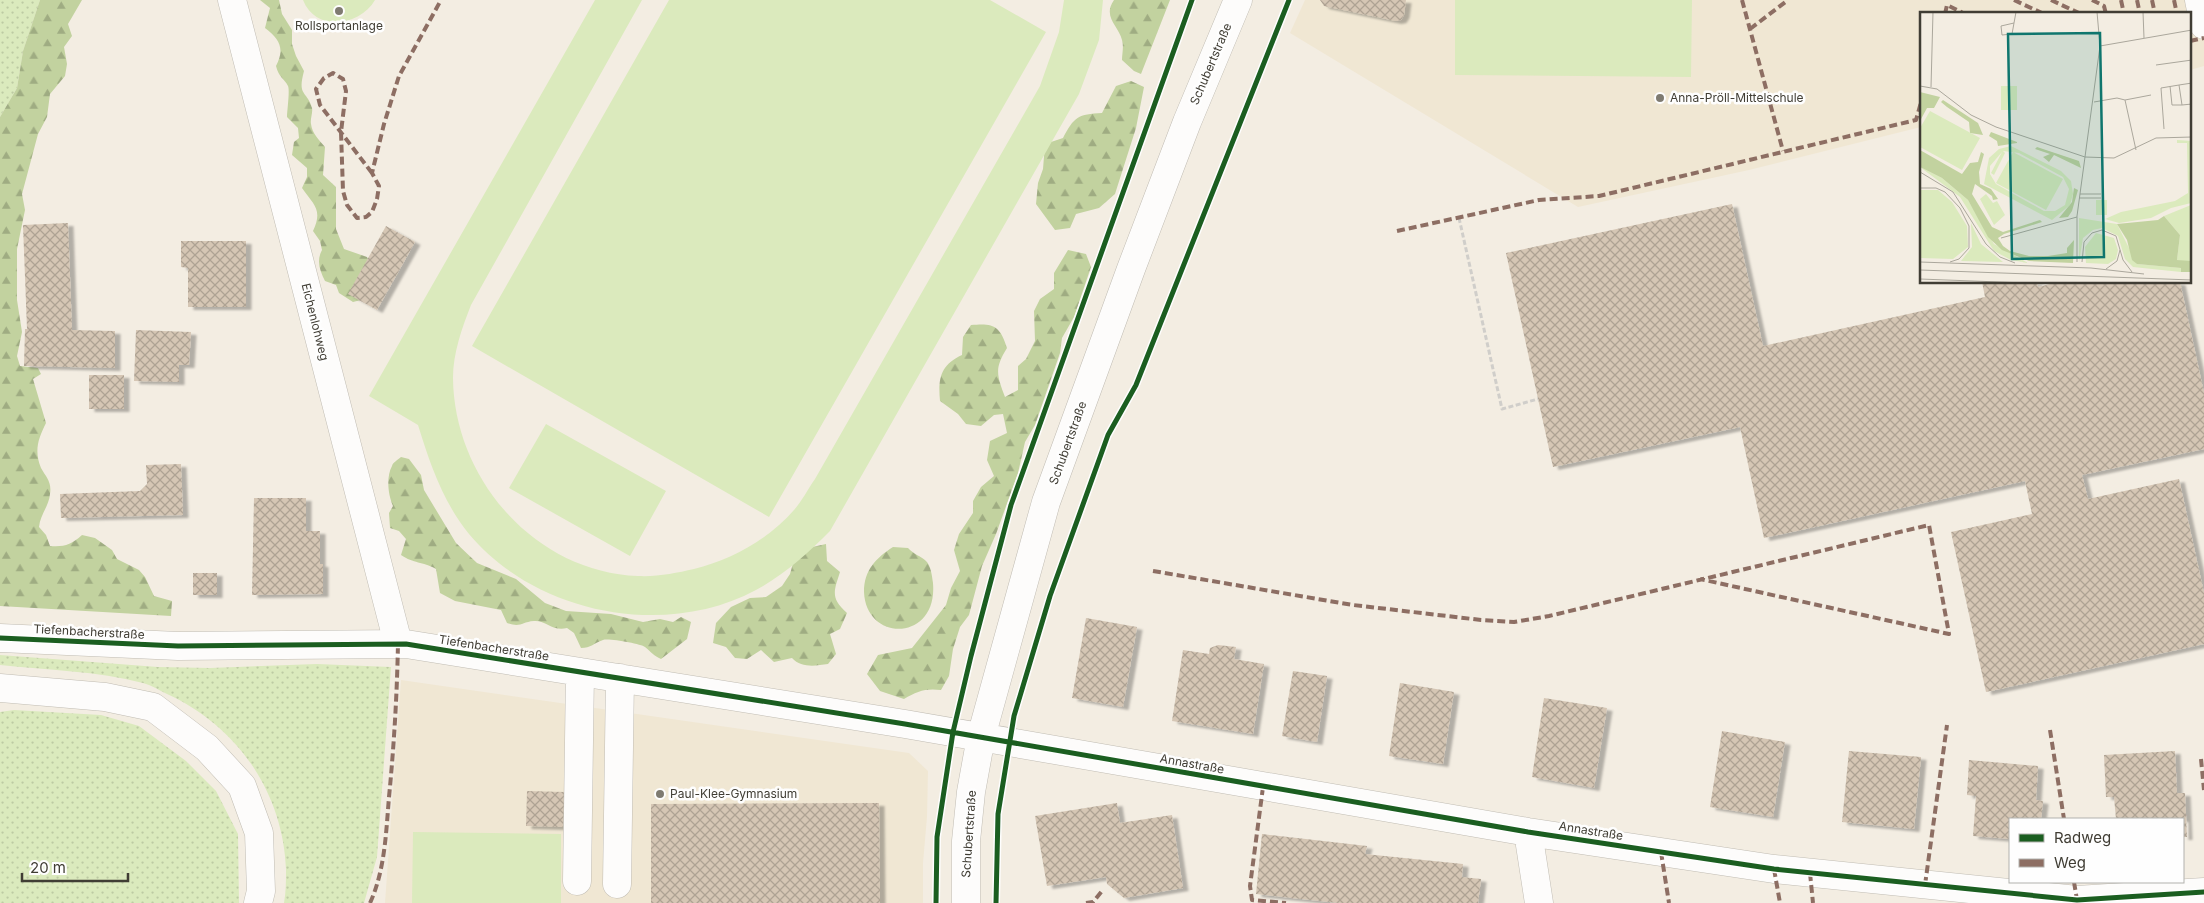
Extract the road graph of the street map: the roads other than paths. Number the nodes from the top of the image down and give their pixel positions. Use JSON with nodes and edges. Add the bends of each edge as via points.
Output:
{"nodes":[{"id":1,"x":232,"y":0,"type":"edge"},
{"id":2,"x":1238,"y":0,"type":"edge"},
{"id":3,"x":2199,"y":0,"type":"edge"},
{"id":4,"x":2204,"y":25,"type":"edge"},
{"id":5,"x":0,"y":638,"type":"edge"},
{"id":6,"x":398,"y":643,"type":"junction"},
{"id":7,"x":580,"y":672,"type":"junction"},
{"id":8,"x":620,"y":678,"type":"junction"},
{"id":9,"x":0,"y":688,"type":"edge"},
{"id":10,"x":981,"y":737,"type":"junction"},
{"id":11,"x":1528,"y":832,"type":"junction"},
{"id":12,"x":577,"y":881,"type":"dead end"},
{"id":13,"x":617,"y":884,"type":"dead end"},
{"id":14,"x":2204,"y":892,"type":"edge"},
{"id":15,"x":2077,"y":902,"type":"edge"},
{"id":16,"x":258,"y":903,"type":"edge"},
{"id":17,"x":966,"y":903,"type":"edge"},
{"id":18,"x":1539,"y":903,"type":"edge"}],
"edges":[{"from":1,"to":6,"type":"street","name":"Eichenlohweg"},
{"from":2,"to":10,"type":"street","name":"Schubertstraße","via":[[1187,122],[1046,502]]},
{"from":3,"to":4,"type":"street"},
{"from":5,"to":6,"type":"street","name":"Tiefenbacherstraße","via":[[178,646]]},
{"from":6,"to":7,"type":"street","name":"Tiefenbacherstraße"},
{"from":7,"to":8,"type":"street","name":"Tiefenbacherstraße"},
{"from":7,"to":12,"type":"street"},
{"from":8,"to":10,"type":"street","name":"Tiefenbacherstraße"},
{"from":8,"to":13,"type":"street"},
{"from":9,"to":16,"type":"street","via":[[105,696],[153,707],[207,748],[242,786],[259,833],[261,891]]},
{"from":10,"to":11,"type":"street","name":"Annastraße"},
{"from":10,"to":17,"type":"street","name":"Schubertstraße","via":[[966,841]]},
{"from":11,"to":15,"type":"street","name":"Annastraße","via":[[1774,869]]},
{"from":11,"to":18,"type":"street"},
{"from":14,"to":15,"type":"street","name":"Annastraße"}]}
